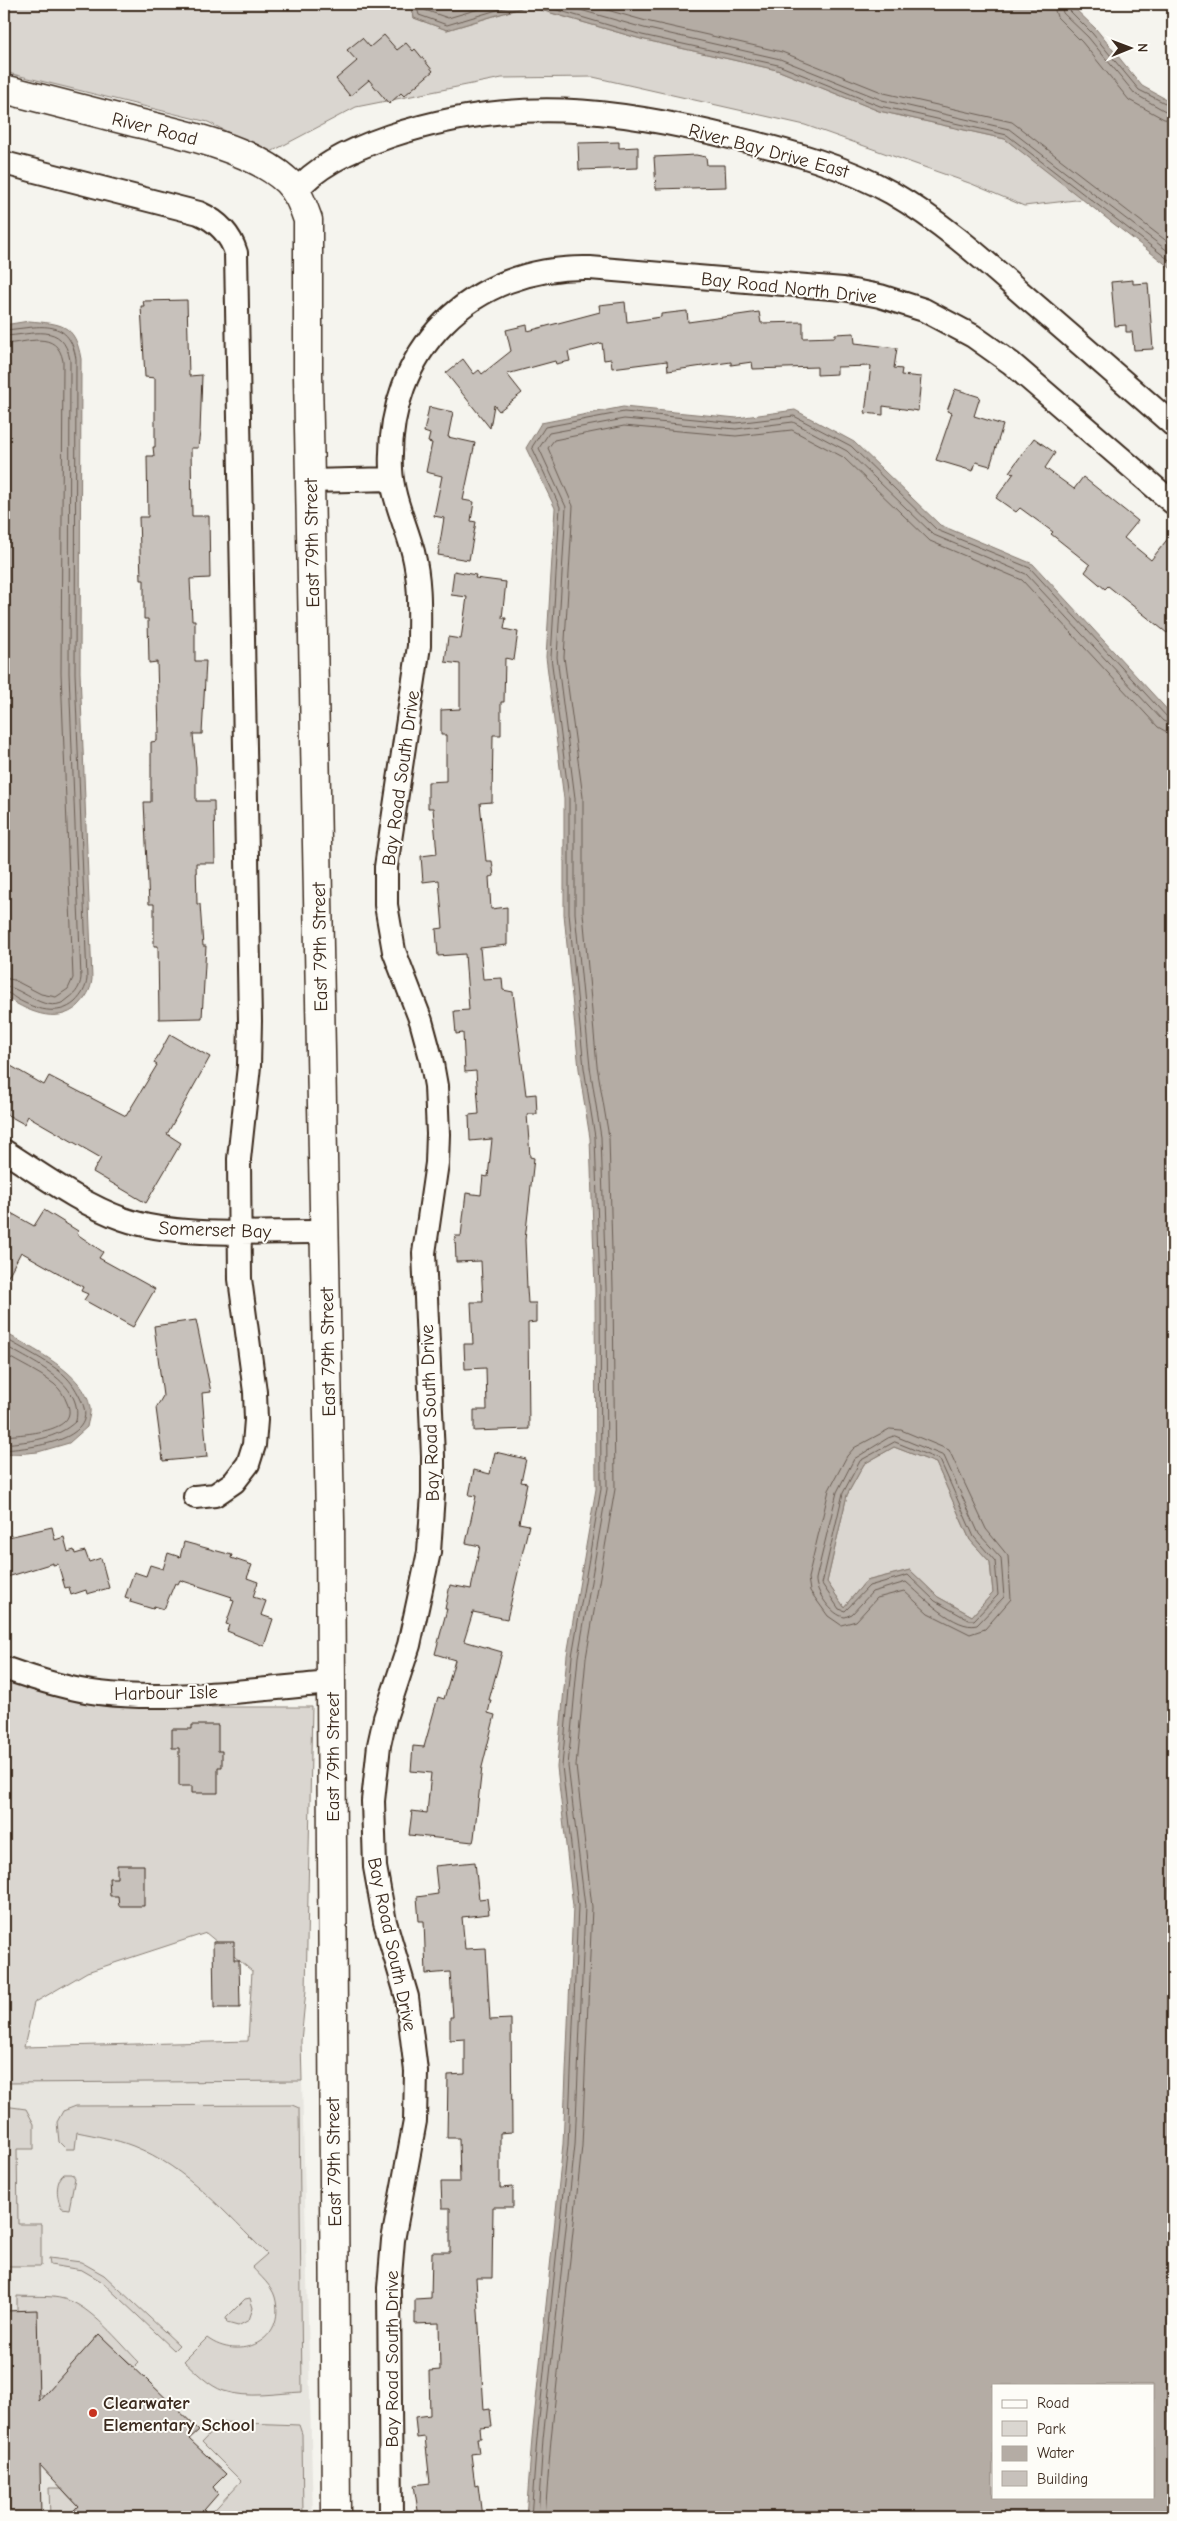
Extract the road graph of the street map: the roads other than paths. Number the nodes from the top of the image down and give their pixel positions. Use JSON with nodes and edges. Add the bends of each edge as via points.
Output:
{"nodes":[{"id":1,"x":4,"y":89,"type":"edge"},
{"id":2,"x":4,"y":163,"type":"edge"},
{"id":3,"x":296,"y":191,"type":"junction"},
{"id":4,"x":443,"y":324,"type":"joint"},
{"id":5,"x":1173,"y":424,"type":"edge"},
{"id":6,"x":392,"y":479,"type":"junction"},
{"id":7,"x":310,"y":481,"type":"junction"},
{"id":8,"x":1173,"y":503,"type":"edge"},
{"id":9,"x":4,"y":1151,"type":"edge"},
{"id":10,"x":240,"y":1231,"type":"junction"},
{"id":11,"x":325,"y":1232,"type":"junction"},
{"id":12,"x":195,"y":1496,"type":"dead end"},
{"id":13,"x":4,"y":1668,"type":"edge"},
{"id":14,"x":332,"y":1683,"type":"junction"},
{"id":15,"x":336,"y":2517,"type":"edge"},
{"id":16,"x":391,"y":2517,"type":"edge"}],
"edges":[{"from":1,"to":3,"type":"street","name":"River Road","via":[[218,144],[261,164]]},
{"from":2,"to":10,"type":"street","via":[[199,213],[214,220],[236,253],[250,1021],[249,1066],[239,1159]]},
{"from":3,"to":5,"type":"street","name":"River Bay Drive East","via":[[330,164],[371,143],[441,121],[515,110],[570,109],[626,115],[775,148],[855,173],[914,206],[955,236]]},
{"from":3,"to":7,"type":"street","name":"East 79th Street","via":[[308,220]]},
{"from":4,"to":6,"type":"street","name":"Bay Road South Drive","via":[[414,360],[399,395],[390,441]]},
{"from":4,"to":8,"type":"street","name":"Bay Road North Drive","via":[[465,304],[497,285],[524,275],[561,268],[825,287],[880,296],[941,318],[996,352]]},
{"from":6,"to":7,"type":"street"},
{"from":6,"to":16,"type":"street","name":"Bay Road South Drive","via":[[412,552],[421,608],[419,646],[387,849],[386,905],[394,950],[432,1058],[438,1134],[424,1253],[433,1456],[429,1552],[409,1645],[385,1718],[373,1801],[375,1867],[385,1922],[407,1997],[416,2070],[415,2121],[396,2220],[389,2288]]},
{"from":7,"to":11,"type":"street","name":"East 79th Street"},
{"from":9,"to":10,"type":"street","name":"Somerset Bay","via":[[82,1199],[126,1220],[174,1230]]},
{"from":10,"to":11,"type":"street","name":"Somerset Bay"},
{"from":10,"to":12,"type":"street","via":[[240,1279],[255,1392],[254,1445],[248,1464],[234,1482],[214,1495]]},
{"from":11,"to":14,"type":"street","name":"East 79th Street"},
{"from":13,"to":14,"type":"street","name":"Harbour Isle","via":[[52,1684],[138,1696]]},
{"from":14,"to":15,"type":"street","name":"East 79th Street"}]}
